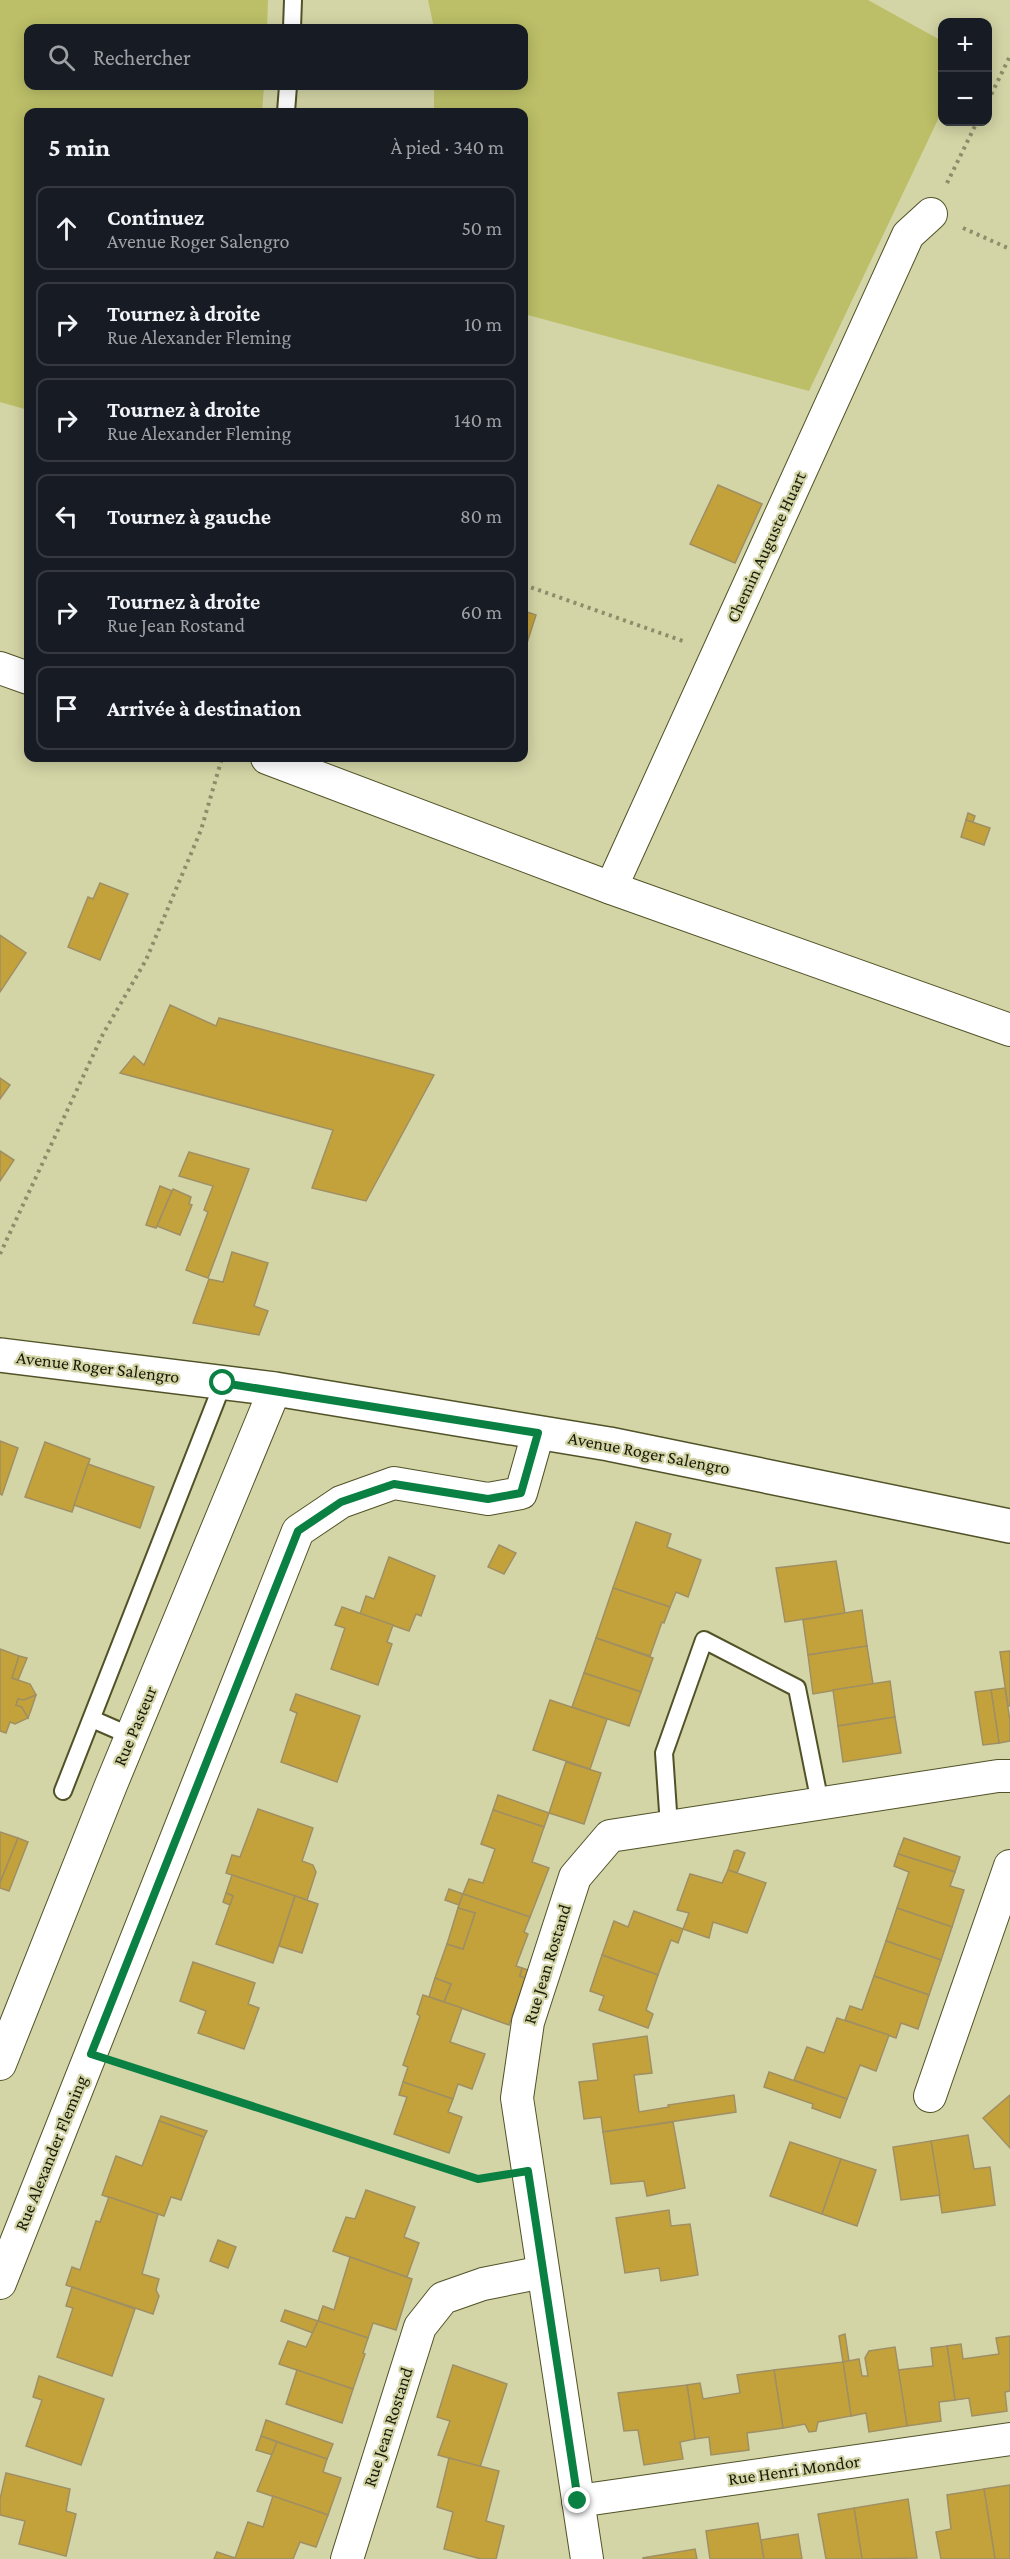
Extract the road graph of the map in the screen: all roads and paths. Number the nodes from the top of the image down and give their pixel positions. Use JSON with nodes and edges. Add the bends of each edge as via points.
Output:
{"nodes":[{"id":1,"x":293,"y":0,"type":"edge"},
{"id":2,"x":291,"y":24,"type":"edge"},
{"id":3,"x":1010,"y":56,"type":"edge"},
{"id":4,"x":288,"y":90,"type":"edge"},
{"id":5,"x":992,"y":91,"type":"edge"},
{"id":6,"x":286,"y":108,"type":"edge"},
{"id":7,"x":931,"y":214,"type":"dead end"},
{"id":8,"x":528,"y":586,"type":"edge"},
{"id":9,"x":718,"y":653,"type":"junction"},
{"id":10,"x":0,"y":668,"type":"edge"},
{"id":11,"x":24,"y":677,"type":"edge"},
{"id":12,"x":221,"y":762,"type":"edge"},
{"id":13,"x":278,"y":762,"type":"edge"},
{"id":14,"x":612,"y":888,"type":"junction"},
{"id":15,"x":1010,"y":1030,"type":"edge"},
{"id":16,"x":0,"y":1254,"type":"edge"},
{"id":17,"x":0,"y":1355,"type":"edge"},
{"id":18,"x":223,"y":1383,"type":"junction"},
{"id":19,"x":275,"y":1389,"type":"junction"},
{"id":20,"x":538,"y":1433,"type":"junction"},
{"id":21,"x":1010,"y":1526,"type":"edge"},
{"id":22,"x":92,"y":1719,"type":"junction"},
{"id":23,"x":131,"y":1736,"type":"junction"},
{"id":24,"x":1010,"y":1776,"type":"edge"},
{"id":25,"x":63,"y":1791,"type":"dead end"},
{"id":26,"x":820,"y":1803,"type":"junction"},
{"id":27,"x":669,"y":1826,"type":"junction"},
{"id":28,"x":1010,"y":1866,"type":"edge"},
{"id":29,"x":91,"y":2054,"type":"junction"},
{"id":30,"x":0,"y":2064,"type":"edge"},
{"id":31,"x":930,"y":2096,"type":"dead end"},
{"id":32,"x":528,"y":2171,"type":"junction"},
{"id":33,"x":543,"y":2272,"type":"junction"},
{"id":34,"x":0,"y":2283,"type":"edge"},
{"id":35,"x":1010,"y":2439,"type":"edge"},
{"id":36,"x":578,"y":2501,"type":"junction"},
{"id":37,"x":347,"y":2559,"type":"edge"},
{"id":38,"x":586,"y":2559,"type":"edge"}],
"edges":[{"from":1,"to":2,"type":"lane"},
{"from":3,"to":5,"type":"path"},
{"from":4,"to":6,"type":"lane"},
{"from":7,"to":9,"type":"street","name":"Chemin Auguste Huart","via":[[908,234]]},
{"from":8,"to":9,"type":"path"},
{"from":9,"to":14,"type":"street","name":"Chemin Auguste Huart"},
{"from":10,"to":11,"type":"street"},
{"from":12,"to":16,"type":"path","via":[[201,830],[146,960],[103,1034]]},
{"from":13,"to":14,"type":"street"},
{"from":14,"to":15,"type":"street"},
{"from":17,"to":18,"type":"street","name":"Avenue Roger Salengro"},
{"from":18,"to":19,"type":"street","name":"Avenue Roger Salengro"},
{"from":18,"to":22,"type":"lane"},
{"from":19,"to":20,"type":"street","name":"Avenue Roger Salengro"},
{"from":19,"to":23,"type":"street","name":"Rue Pasteur"},
{"from":20,"to":21,"type":"street","name":"Avenue Roger Salengro","via":[[609,1443]]},
{"from":20,"to":29,"type":"street","name":"Rue Alexander Fleming","via":[[521,1493],[488,1499],[394,1484],[341,1502],[298,1531]]},
{"from":22,"to":23,"type":"lane"},
{"from":22,"to":25,"type":"lane"},
{"from":23,"to":30,"type":"street","name":"Rue Pasteur"},
{"from":24,"to":26,"type":"street","name":"Rue Jean Rostand"},
{"from":26,"to":27,"type":"street","name":"Rue Jean Rostand"},
{"from":26,"to":27,"type":"lane","via":[[797,1688],[704,1640],[664,1753]]},
{"from":27,"to":32,"type":"street","name":"Rue Jean Rostand","via":[[610,1836],[575,1877],[528,2022],[517,2098]]},
{"from":28,"to":31,"type":"street"},
{"from":29,"to":32,"type":"path","via":[[478,2179]]},
{"from":29,"to":34,"type":"street","name":"Rue Alexander Fleming"},
{"from":32,"to":33,"type":"street","name":"Rue Jean Rostand"},
{"from":33,"to":36,"type":"street","name":"Rue Jean Rostand"},
{"from":33,"to":37,"type":"street","name":"Rue Jean Rostand","via":[[483,2284],[443,2298],[420,2327]]},
{"from":35,"to":36,"type":"street","name":"Rue Henri Mondor"},
{"from":36,"to":38,"type":"street","name":"Rue Jean Rostand"}]}
